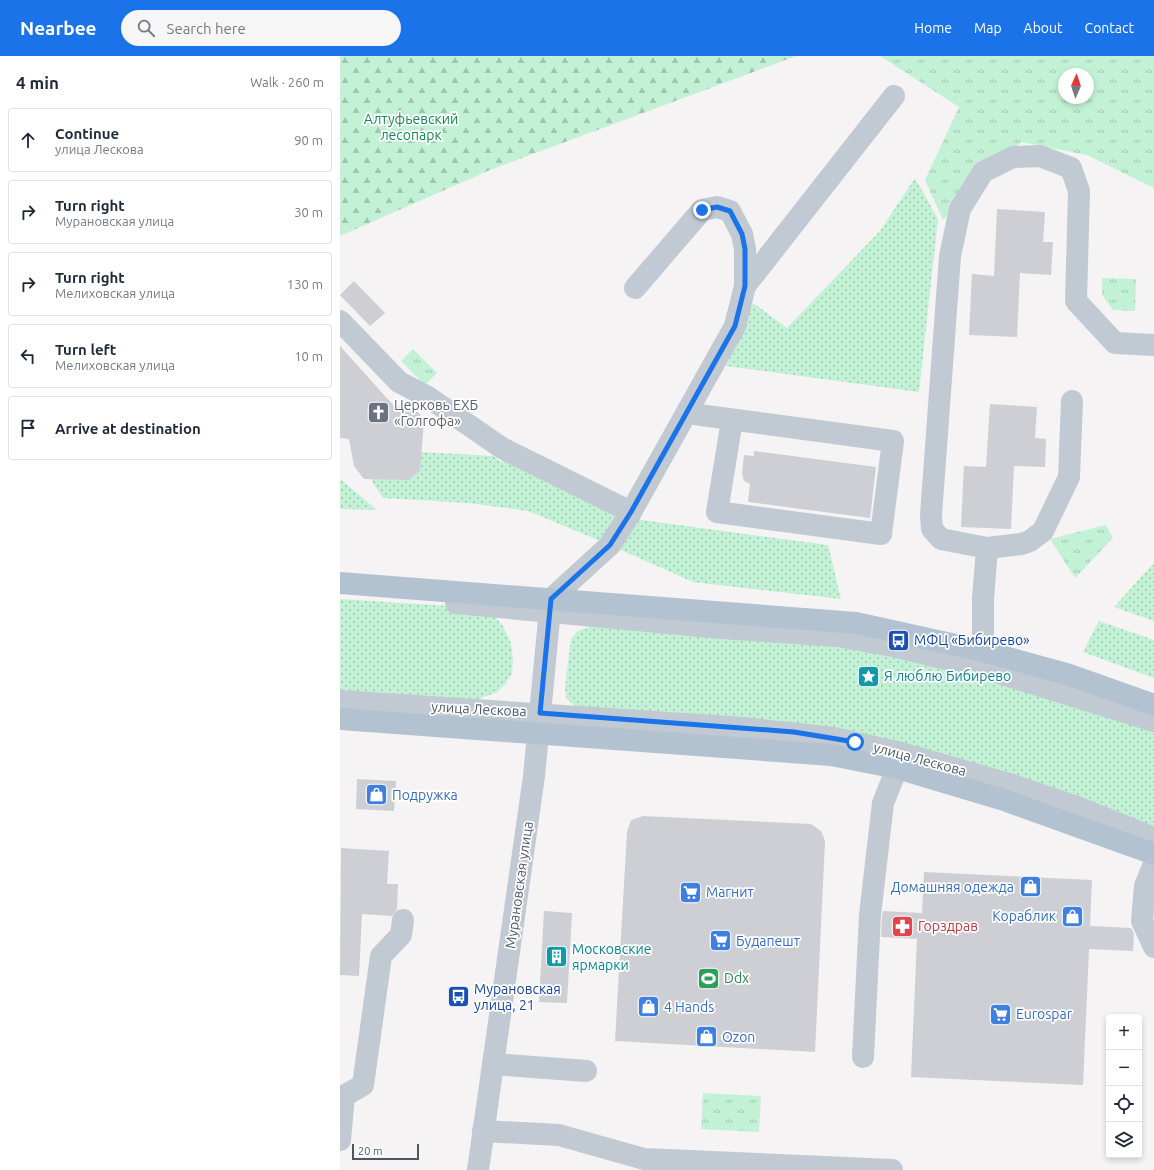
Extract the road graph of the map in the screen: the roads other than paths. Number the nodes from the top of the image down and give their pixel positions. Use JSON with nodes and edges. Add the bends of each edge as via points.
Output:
{"nodes":[{"id":1,"x":894,"y":96,"type":"dead end"},
{"id":2,"x":745,"y":286,"type":"junction"},
{"id":3,"x":635,"y":288,"type":"dead end"},
{"id":4,"x":340,"y":321,"type":"edge"},
{"id":5,"x":1154,"y":345,"type":"edge"},
{"id":6,"x":1072,"y":401,"type":"dead end"},
{"id":7,"x":687,"y":413,"type":"junction"},
{"id":8,"x":732,"y":420,"type":"junction"},
{"id":9,"x":631,"y":512,"type":"junction"},
{"id":10,"x":987,"y":548,"type":"junction"},
{"id":11,"x":340,"y":583,"type":"edge"},
{"id":12,"x":340,"y":594,"type":"edge"},
{"id":13,"x":551,"y":605,"type":"junction"},
{"id":14,"x":983,"y":651,"type":"junction"},
{"id":15,"x":340,"y":701,"type":"edge"},
{"id":16,"x":1154,"y":705,"type":"edge"},
{"id":17,"x":340,"y":719,"type":"edge"},
{"id":18,"x":1154,"y":722,"type":"edge"},
{"id":19,"x":540,"y":723,"type":"junction"},
{"id":20,"x":897,"y":768,"type":"junction"},
{"id":21,"x":1154,"y":838,"type":"edge"},
{"id":22,"x":1154,"y":854,"type":"edge"},
{"id":23,"x":1154,"y":864,"type":"edge"},
{"id":24,"x":404,"y":920,"type":"dead end"},
{"id":25,"x":1154,"y":947,"type":"edge"},
{"id":26,"x":863,"y":1057,"type":"dead end"},
{"id":27,"x":493,"y":1064,"type":"junction"},
{"id":28,"x":586,"y":1071,"type":"dead end"},
{"id":29,"x":483,"y":1131,"type":"junction"},
{"id":30,"x":340,"y":1140,"type":"edge"},
{"id":31,"x":478,"y":1170,"type":"edge"},
{"id":32,"x":892,"y":1170,"type":"edge"}],
"edges":[{"from":1,"to":2,"type":"street"},
{"from":2,"to":3,"type":"street","via":[[745,249],[742,234],[730,211],[717,207],[702,210]]},
{"from":2,"to":7,"type":"street","via":[[735,326]]},
{"from":4,"to":9,"type":"street","via":[[399,382],[428,397],[502,448]]},
{"from":5,"to":10,"type":"street","via":[[1115,343],[1076,301],[1079,191],[1071,168],[1040,156],[1013,157],[983,172],[960,209],[950,256],[930,515],[932,529],[941,539]]},
{"from":6,"to":10,"type":"street","via":[[1069,477],[1043,531],[1021,544]]},
{"from":7,"to":8,"type":"street"},
{"from":7,"to":9,"type":"street"},
{"from":8,"to":8,"type":"street","via":[[893,442],[881,534],[717,512]]},
{"from":9,"to":13,"type":"street","via":[[610,545]]},
{"from":10,"to":14,"type":"street","via":[[983,599]]},
{"from":11,"to":13,"type":"main road"},
{"from":12,"to":13,"type":"street"},
{"from":13,"to":14,"type":"main road","via":[[856,623]]},
{"from":13,"to":18,"type":"street","via":[[853,639],[898,647],[983,668],[1088,699]]},
{"from":13,"to":19,"type":"street","name":"Мурановская улица"},
{"from":14,"to":16,"type":"main road","via":[[1067,674]]},
{"from":15,"to":19,"type":"street","name":"улица Лескова"},
{"from":17,"to":19,"type":"main road","name":"улица Лескова"},
{"from":19,"to":20,"type":"main road","name":"улица Лескова","via":[[832,755]]},
{"from":19,"to":21,"type":"street","name":"улица Лескова","via":[[794,732],[855,742],[1009,784],[1077,806]]},
{"from":19,"to":27,"type":"street","name":"Мурановская улица"},
{"from":20,"to":22,"type":"main road","name":"улица Лескова","via":[[1004,800]]},
{"from":20,"to":26,"type":"street","via":[[883,803],[870,916]]},
{"from":23,"to":25,"type":"street","via":[[1146,886],[1142,921]]},
{"from":24,"to":30,"type":"street","via":[[401,935],[380,956],[363,1085],[344,1096]]},
{"from":27,"to":28,"type":"street"},
{"from":27,"to":29,"type":"street","name":"Мурановская улица"},
{"from":29,"to":31,"type":"street","name":"Мурановская улица"},
{"from":29,"to":32,"type":"street","via":[[559,1135],[644,1159]]}]}
